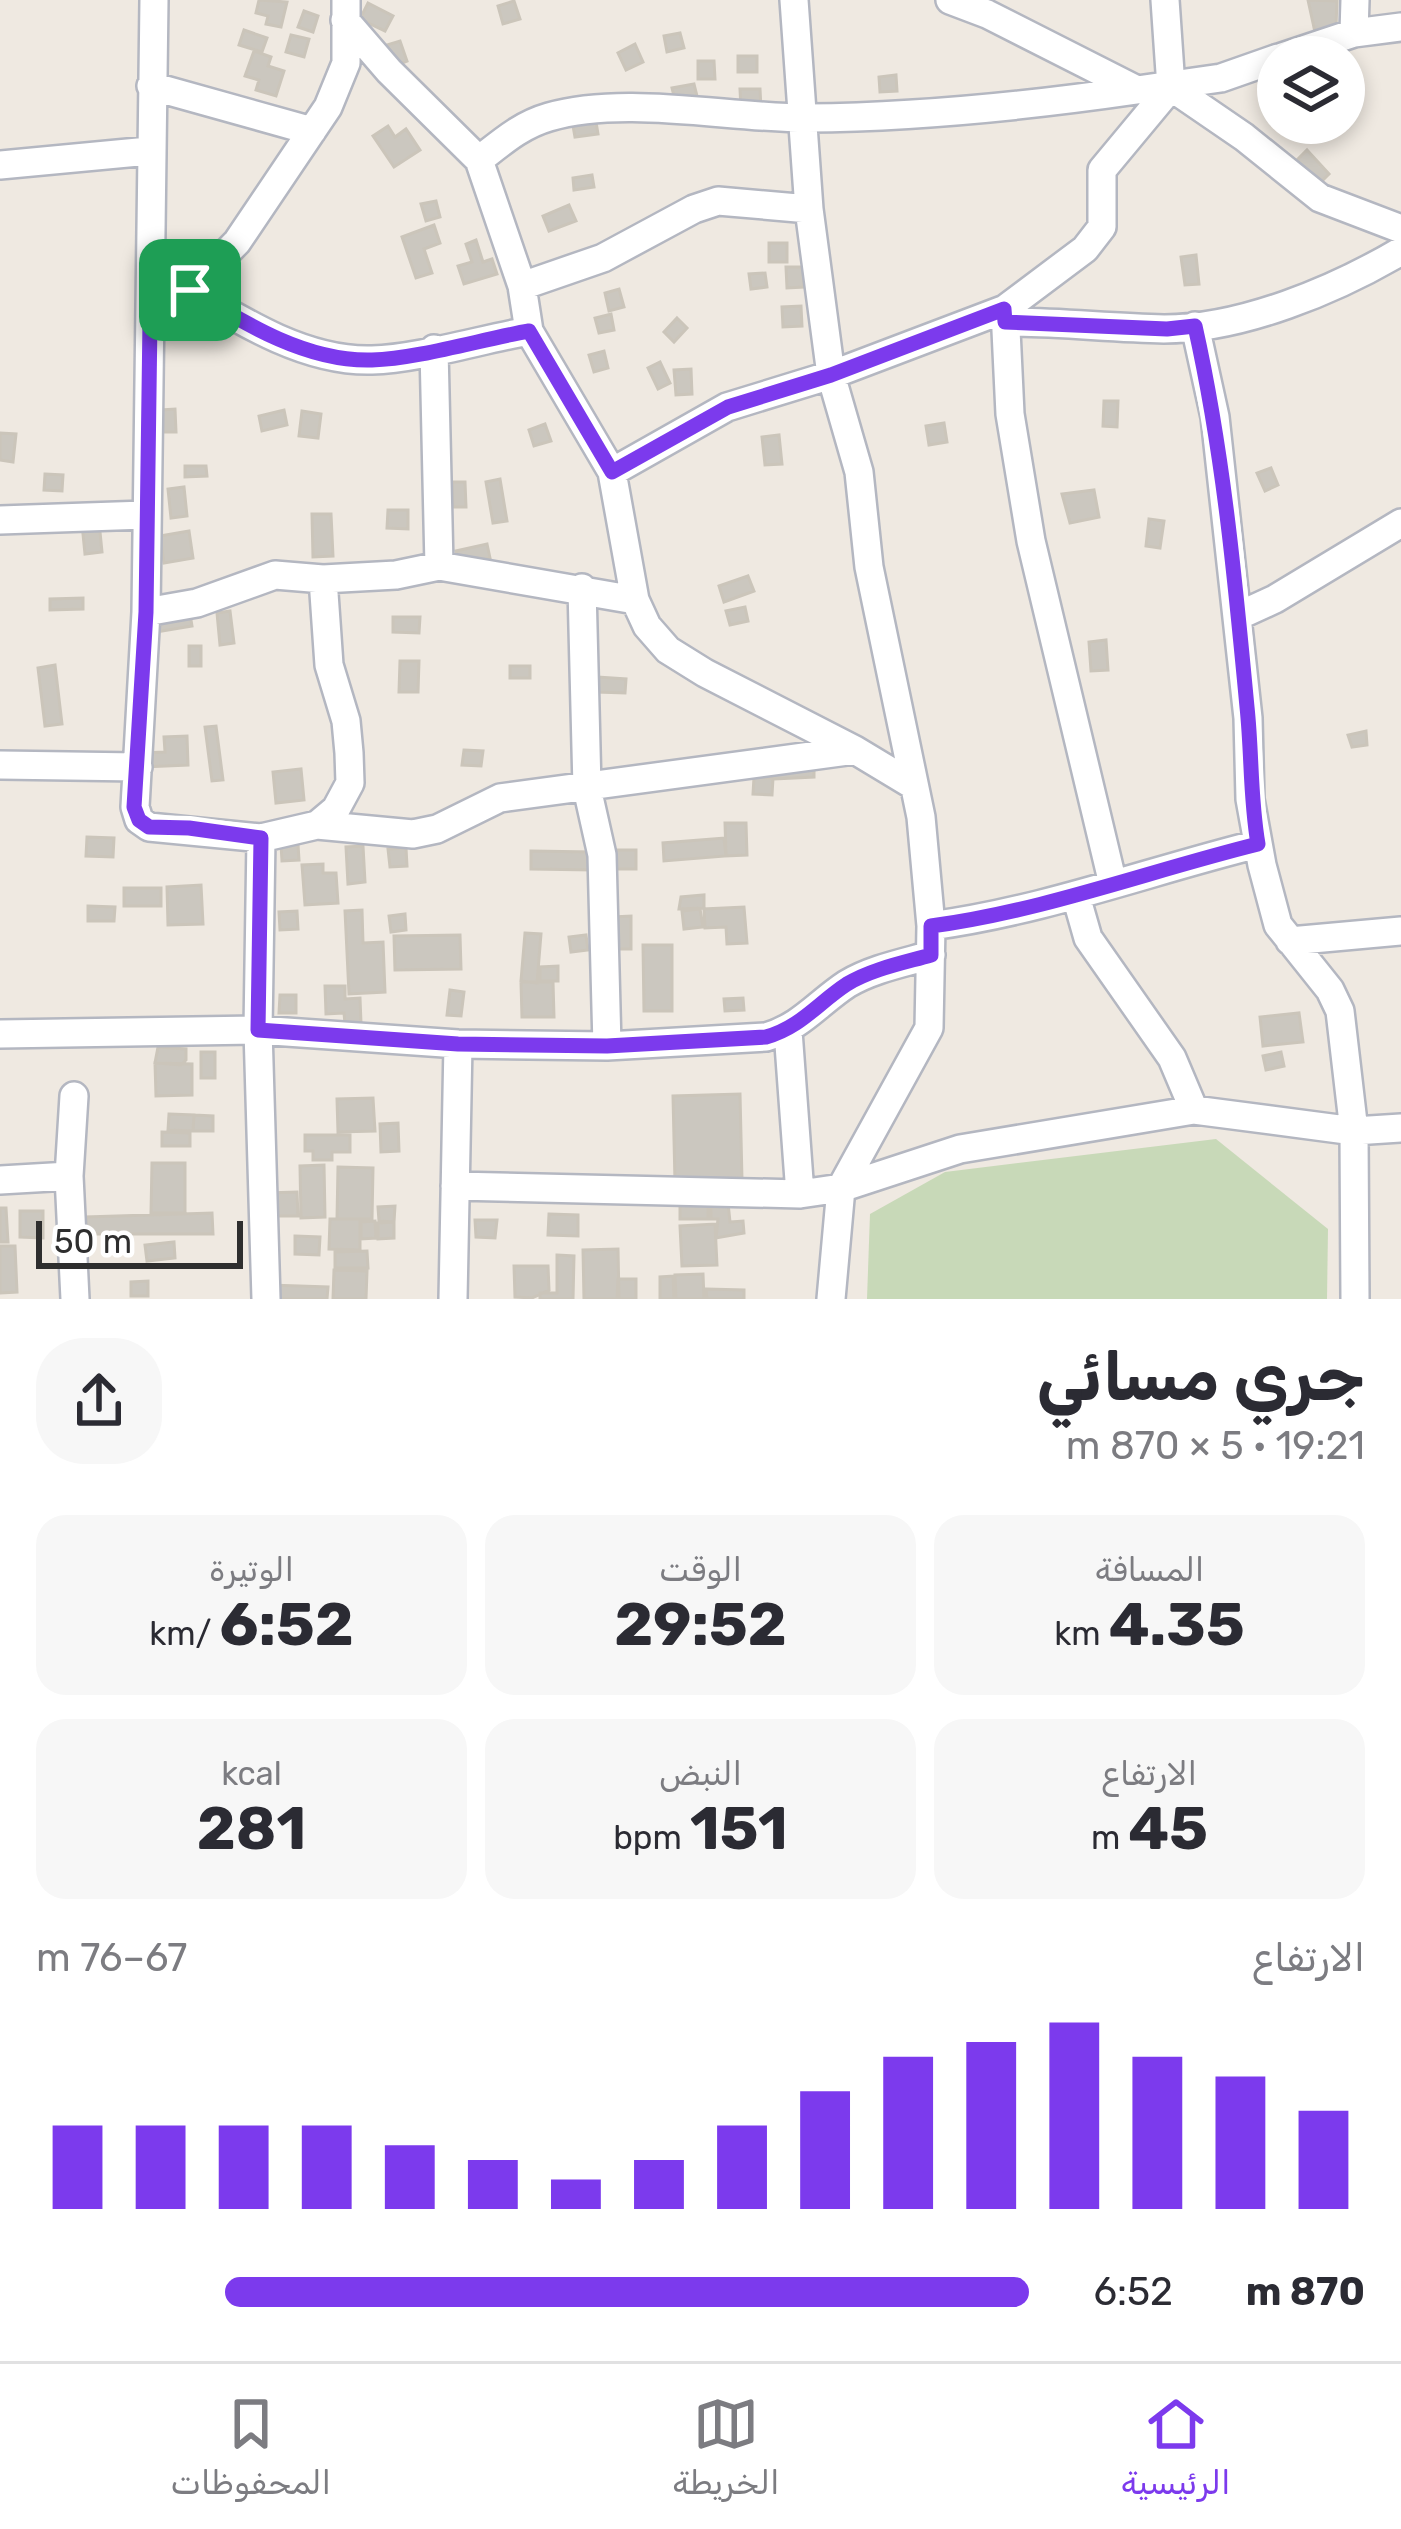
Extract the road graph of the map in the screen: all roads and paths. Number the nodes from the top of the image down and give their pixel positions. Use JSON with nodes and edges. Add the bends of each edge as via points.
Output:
{"nodes":[{"id":1,"x":154,"y":0,"type":"edge"},
{"id":2,"x":794,"y":0,"type":"edge"},
{"id":3,"x":950,"y":0,"type":"edge"},
{"id":4,"x":1165,"y":0,"type":"edge"},
{"id":5,"x":1354,"y":0,"type":"edge"},
{"id":6,"x":346,"y":10,"type":"edge"},
{"id":7,"x":1401,"y":27,"type":"edge"},
{"id":8,"x":1354,"y":33,"type":"junction"},
{"id":9,"x":1345,"y":36,"type":"edge"},
{"id":10,"x":1257,"y":66,"type":"edge"},
{"id":11,"x":151,"y":86,"type":"junction"},
{"id":12,"x":1171,"y":87,"type":"junction"},
{"id":13,"x":1137,"y":90,"type":"junction"},
{"id":14,"x":803,"y":118,"type":"junction"},
{"id":15,"x":311,"y":131,"type":"junction"},
{"id":16,"x":149,"y":151,"type":"junction"},
{"id":17,"x":479,"y":160,"type":"junction"},
{"id":18,"x":0,"y":165,"type":"edge"},
{"id":19,"x":808,"y":209,"type":"junction"},
{"id":20,"x":1401,"y":229,"type":"edge"},
{"id":21,"x":1401,"y":250,"type":"edge"},
{"id":22,"x":522,"y":286,"type":"junction"},
{"id":23,"x":190,"y":290,"type":"junction"},
{"id":24,"x":1005,"y":315,"type":"junction"},
{"id":25,"x":150,"y":320,"type":"junction"},
{"id":26,"x":1195,"y":326,"type":"junction"},
{"id":27,"x":529,"y":331,"type":"junction"},
{"id":28,"x":434,"y":349,"type":"junction"},
{"id":29,"x":831,"y":375,"type":"junction"},
{"id":30,"x":612,"y":472,"type":"junction"},
{"id":31,"x":145,"y":515,"type":"junction"},
{"id":32,"x":0,"y":520,"type":"edge"},
{"id":33,"x":1401,"y":523,"type":"edge"},
{"id":34,"x":439,"y":566,"type":"junction"},
{"id":35,"x":322,"y":579,"type":"junction"},
{"id":36,"x":581,"y":588,"type":"junction"},
{"id":37,"x":635,"y":600,"type":"junction"},
{"id":38,"x":146,"y":612,"type":"junction"},
{"id":39,"x":1238,"y":616,"type":"junction"},
{"id":40,"x":855,"y":750,"type":"junction"},
{"id":41,"x":0,"y":765,"type":"edge"},
{"id":42,"x":138,"y":766,"type":"junction"},
{"id":43,"x":913,"y":785,"type":"junction"},
{"id":44,"x":587,"y":788,"type":"junction"},
{"id":45,"x":317,"y":825,"type":"junction"},
{"id":46,"x":261,"y":838,"type":"junction"},
{"id":47,"x":1258,"y":844,"type":"junction"},
{"id":48,"x":1113,"y":884,"type":"junction"},
{"id":49,"x":1076,"y":896,"type":"junction"},
{"id":50,"x":931,"y":926,"type":"junction"},
{"id":51,"x":1401,"y":931,"type":"edge"},
{"id":52,"x":1290,"y":941,"type":"junction"},
{"id":53,"x":931,"y":955,"type":"junction"},
{"id":54,"x":258,"y":1030,"type":"junction"},
{"id":55,"x":788,"y":1031,"type":"junction"},
{"id":56,"x":0,"y":1034,"type":"edge"},
{"id":57,"x":458,"y":1044,"type":"junction"},
{"id":58,"x":607,"y":1046,"type":"junction"},
{"id":59,"x":74,"y":1096,"type":"dead end"},
{"id":60,"x":1194,"y":1110,"type":"junction"},
{"id":61,"x":1401,"y":1128,"type":"edge"},
{"id":62,"x":1354,"y":1131,"type":"junction"},
{"id":63,"x":69,"y":1176,"type":"junction"},
{"id":64,"x":0,"y":1180,"type":"edge"},
{"id":65,"x":455,"y":1186,"type":"junction"},
{"id":66,"x":841,"y":1188,"type":"junction"},
{"id":67,"x":800,"y":1194,"type":"junction"},
{"id":68,"x":74,"y":1299,"type":"edge"},
{"id":69,"x":266,"y":1299,"type":"edge"},
{"id":70,"x":453,"y":1299,"type":"edge"},
{"id":71,"x":831,"y":1299,"type":"edge"},
{"id":72,"x":1355,"y":1299,"type":"edge"}],
"edges":[{"from":1,"to":11,"type":"street"},
{"from":2,"to":14,"type":"street"},
{"from":3,"to":13,"type":"street"},
{"from":4,"to":12,"type":"street"},
{"from":5,"to":8,"type":"street"},
{"from":6,"to":15,"type":"street","via":[[346,63]]},
{"from":6,"to":17,"type":"street","via":[[389,71]]},
{"from":7,"to":8,"type":"street"},
{"from":8,"to":9,"type":"street"},
{"from":10,"to":12,"type":"street"},
{"from":11,"to":15,"type":"street"},
{"from":11,"to":16,"type":"street"},
{"from":12,"to":13,"type":"street"},
{"from":12,"to":20,"type":"street","via":[[1320,198]]},
{"from":12,"to":24,"type":"street","via":[[1102,170],[1102,227]]},
{"from":13,"to":14,"type":"street","via":[[1021,107]]},
{"from":14,"to":17,"type":"street","via":[[582,111],[520,128]]},
{"from":14,"to":19,"type":"street"},
{"from":15,"to":23,"type":"street","via":[[237,242]]},
{"from":16,"to":18,"type":"street"},
{"from":16,"to":25,"type":"street"},
{"from":17,"to":22,"type":"street"},
{"from":19,"to":22,"type":"street","via":[[718,201],[603,258]]},
{"from":19,"to":29,"type":"street"},
{"from":21,"to":26,"type":"street","via":[[1333,287]]},
{"from":22,"to":27,"type":"street"},
{"from":23,"to":25,"type":"street"},
{"from":23,"to":28,"type":"street","via":[[289,344],[339,357]]},
{"from":24,"to":26,"type":"street"},
{"from":24,"to":29,"type":"street"},
{"from":24,"to":48,"type":"street","via":[[1010,414],[1031,541]]},
{"from":25,"to":31,"type":"street"},
{"from":26,"to":39,"type":"street","via":[[1215,417]]},
{"from":27,"to":28,"type":"street"},
{"from":27,"to":30,"type":"street"},
{"from":28,"to":34,"type":"street"},
{"from":29,"to":30,"type":"street","via":[[728,407]]},
{"from":29,"to":43,"type":"street","via":[[859,472],[869,567]]},
{"from":30,"to":37,"type":"street"},
{"from":31,"to":32,"type":"street"},
{"from":31,"to":38,"type":"street"},
{"from":33,"to":39,"type":"street"},
{"from":34,"to":35,"type":"street"},
{"from":34,"to":36,"type":"street"},
{"from":35,"to":38,"type":"street","via":[[275,574]]},
{"from":35,"to":45,"type":"street","via":[[350,783]]},
{"from":36,"to":37,"type":"street"},
{"from":36,"to":44,"type":"street"},
{"from":37,"to":40,"type":"street","via":[[668,650]]},
{"from":38,"to":42,"type":"street"},
{"from":39,"to":47,"type":"street"},
{"from":40,"to":43,"type":"street"},
{"from":40,"to":44,"type":"street"},
{"from":41,"to":42,"type":"street"},
{"from":42,"to":46,"type":"street","via":[[134,807],[149,827]]},
{"from":43,"to":50,"type":"street"},
{"from":44,"to":45,"type":"street","via":[[500,798],[413,834]]},
{"from":44,"to":58,"type":"street","via":[[602,854]]},
{"from":45,"to":46,"type":"street"},
{"from":46,"to":54,"type":"street"},
{"from":47,"to":48,"type":"street"},
{"from":47,"to":52,"type":"street","via":[[1278,925]]},
{"from":48,"to":49,"type":"street"},
{"from":49,"to":50,"type":"street"},
{"from":49,"to":60,"type":"street","via":[[1088,938],[1172,1058]]},
{"from":50,"to":53,"type":"street"},
{"from":51,"to":52,"type":"street"},
{"from":52,"to":62,"type":"street","via":[[1340,1012]]},
{"from":53,"to":55,"type":"street","via":[[847,984]]},
{"from":53,"to":66,"type":"street","via":[[929,1028]]},
{"from":54,"to":56,"type":"street"},
{"from":54,"to":57,"type":"street"},
{"from":54,"to":69,"type":"street"},
{"from":55,"to":58,"type":"street"},
{"from":55,"to":67,"type":"street"},
{"from":57,"to":58,"type":"street"},
{"from":57,"to":65,"type":"street"},
{"from":59,"to":63,"type":"street"},
{"from":60,"to":62,"type":"street"},
{"from":60,"to":66,"type":"street","via":[[960,1149]]},
{"from":61,"to":62,"type":"street"},
{"from":62,"to":72,"type":"street"},
{"from":63,"to":64,"type":"street"},
{"from":63,"to":68,"type":"street"},
{"from":65,"to":67,"type":"street"},
{"from":65,"to":70,"type":"street"},
{"from":66,"to":67,"type":"street"},
{"from":66,"to":71,"type":"street"}]}
